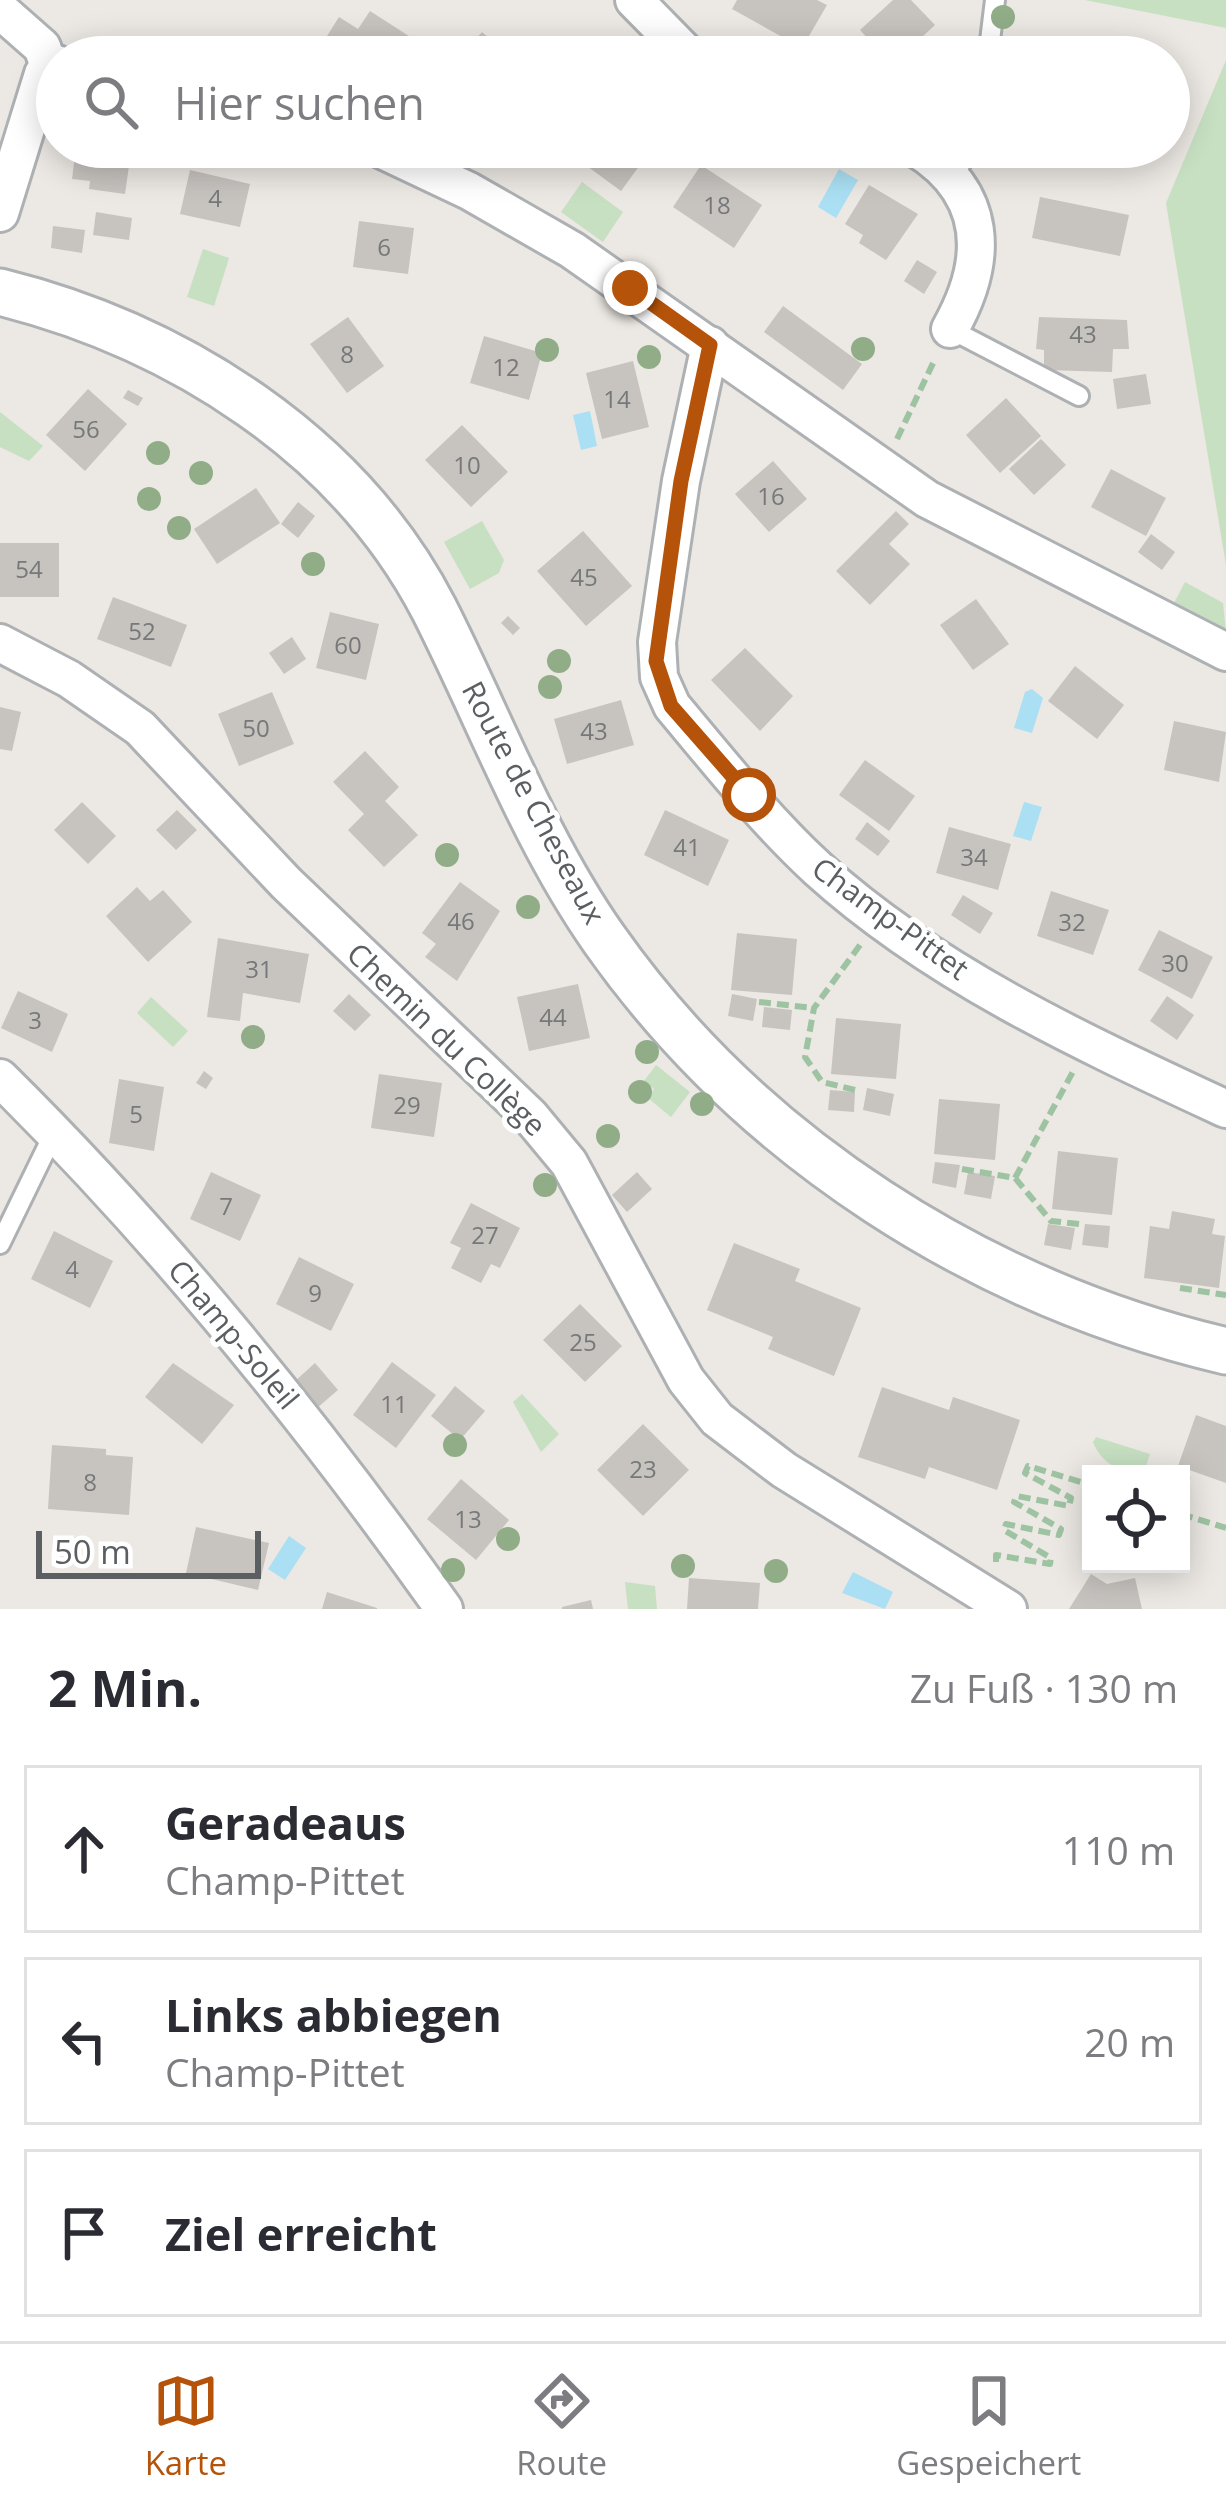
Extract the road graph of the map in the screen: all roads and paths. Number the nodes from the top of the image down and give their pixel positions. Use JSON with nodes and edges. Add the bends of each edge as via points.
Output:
{"nodes":[{"id":1,"x":634,"y":0,"type":"edge"},
{"id":2,"x":994,"y":0,"type":"edge"},
{"id":3,"x":0,"y":10,"type":"edge"},
{"id":4,"x":669,"y":36,"type":"edge"},
{"id":5,"x":990,"y":36,"type":"edge"},
{"id":6,"x":36,"y":42,"type":"edge"},
{"id":7,"x":36,"y":111,"type":"edge"},
{"id":8,"x":419,"y":168,"type":"edge"},
{"id":9,"x":939,"y":168,"type":"edge"},
{"id":10,"x":958,"y":168,"type":"edge"},
{"id":11,"x":951,"y":178,"type":"junction"},
{"id":12,"x":1,"y":206,"type":"edge"},
{"id":13,"x":0,"y":292,"type":"edge"},
{"id":14,"x":950,"y":328,"type":"junction"},
{"id":15,"x":710,"y":345,"type":"junction"},
{"id":16,"x":1079,"y":396,"type":"dead end"},
{"id":17,"x":883,"y":469,"type":"junction"},
{"id":18,"x":0,"y":643,"type":"edge"},
{"id":19,"x":1226,"y":652,"type":"edge"},
{"id":20,"x":880,"y":918,"type":"junction"},
{"id":21,"x":760,"y":1002,"type":"dead end"},
{"id":22,"x":814,"y":1008,"type":"junction"},
{"id":23,"x":1088,"y":1044,"type":"junction"},
{"id":24,"x":0,"y":1078,"type":"edge"},
{"id":25,"x":860,"y":1091,"type":"dead end"},
{"id":26,"x":1226,"y":1109,"type":"edge"},
{"id":27,"x":54,"y":1133,"type":"junction"},
{"id":28,"x":962,"y":1169,"type":"dead end"},
{"id":29,"x":1015,"y":1178,"type":"junction"},
{"id":30,"x":1079,"y":1224,"type":"dead end"},
{"id":31,"x":0,"y":1244,"type":"edge"},
{"id":32,"x":1180,"y":1288,"type":"dead end"},
{"id":33,"x":1226,"y":1295,"type":"edge"},
{"id":34,"x":1226,"y":1351,"type":"edge"},
{"id":35,"x":1082,"y":1482,"type":"edge"},
{"id":36,"x":1190,"y":1517,"type":"edge"},
{"id":37,"x":1226,"y":1528,"type":"edge"},
{"id":38,"x":1009,"y":1570,"type":"dead end"},
{"id":39,"x":444,"y":1609,"type":"edge"},
{"id":40,"x":1008,"y":1609,"type":"edge"}],
"edges":[{"from":1,"to":4,"type":"street"},
{"from":2,"to":5,"type":"lane"},
{"from":3,"to":6,"type":"street"},
{"from":7,"to":12,"type":"street"},
{"from":8,"to":15,"type":"street","via":[[520,218]]},
{"from":9,"to":11,"type":"street"},
{"from":10,"to":11,"type":"lane"},
{"from":11,"to":14,"type":"street","via":[[975,218],[979,250],[970,293]]},
{"from":13,"to":34,"type":"street","name":"Route de Cheseaux","via":[[168,352],[263,415],[328,471],[432,604],[541,831],[604,940],[692,1045],[787,1133],[957,1251],[1117,1322]]},
{"from":14,"to":16,"type":"lane"},
{"from":14,"to":17,"type":"path"},
{"from":15,"to":17,"type":"street"},
{"from":15,"to":20,"type":"street","name":"Champ-Pittet","via":[[681,481],[659,677],[671,706],[798,849]]},
{"from":17,"to":19,"type":"street"},
{"from":18,"to":40,"type":"street","name":"Chemin du Collège","via":[[140,728],[286,883],[530,1116],[568,1163],[686,1379],[717,1419],[784,1470]]},
{"from":20,"to":22,"type":"path"},
{"from":20,"to":23,"type":"street","name":"Champ-Pittet"},
{"from":21,"to":22,"type":"path"},
{"from":22,"to":25,"type":"path","via":[[808,1069],[822,1082]]},
{"from":23,"to":26,"type":"street","name":"Champ-Pittet"},
{"from":23,"to":29,"type":"path"},
{"from":24,"to":27,"type":"street","name":"Champ-Soleil"},
{"from":27,"to":31,"type":"lane"},
{"from":27,"to":39,"type":"street","name":"Champ-Soleil","via":[[273,1377]]},
{"from":28,"to":29,"type":"path"},
{"from":29,"to":30,"type":"path","via":[[1051,1221]]},
{"from":32,"to":33,"type":"path"},
{"from":35,"to":38,"type":"path","via":[[1028,1466],[1025,1473],[1071,1498],[1069,1506],[1017,1496],[1014,1502],[1061,1529],[1006,1524],[1051,1558],[1050,1564],[996,1555]]},
{"from":36,"to":37,"type":"path"}]}
